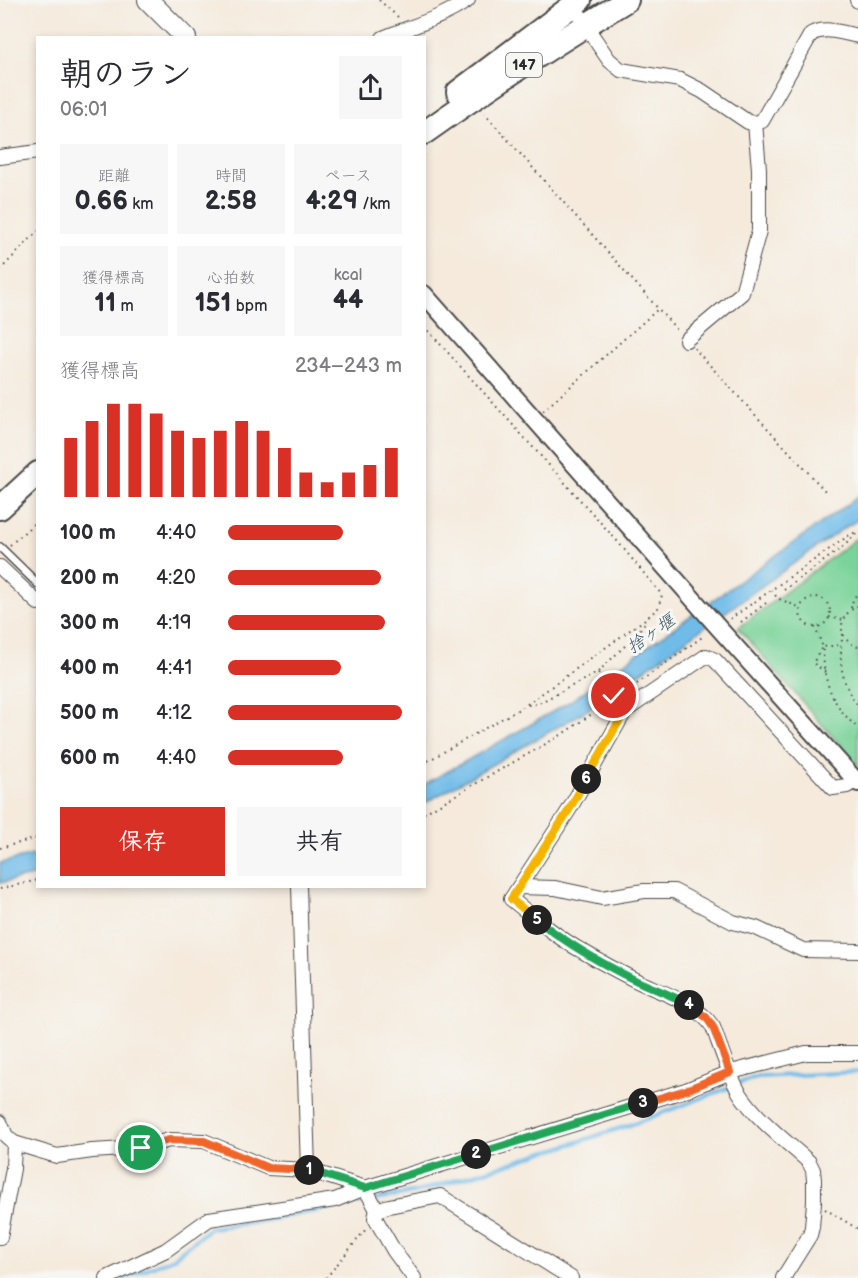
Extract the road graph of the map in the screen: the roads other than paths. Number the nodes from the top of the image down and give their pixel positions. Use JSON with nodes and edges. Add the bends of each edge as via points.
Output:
{"nodes":[{"id":1,"x":148,"y":0,"type":"edge"},
{"id":2,"x":468,"y":0,"type":"edge"},
{"id":3,"x":627,"y":0,"type":"edge"},
{"id":4,"x":575,"y":1,"type":"edge"},
{"id":5,"x":585,"y":25,"type":"junction"},
{"id":6,"x":184,"y":36,"type":"edge"},
{"id":7,"x":388,"y":36,"type":"edge"},
{"id":8,"x":858,"y":36,"type":"edge"},
{"id":9,"x":426,"y":118,"type":"edge"},
{"id":10,"x":755,"y":123,"type":"junction"},
{"id":11,"x":426,"y":133,"type":"edge"},
{"id":12,"x":36,"y":152,"type":"edge"},
{"id":13,"x":0,"y":157,"type":"edge"},
{"id":14,"x":426,"y":296,"type":"edge"},
{"id":15,"x":686,"y":340,"type":"road end"},
{"id":16,"x":36,"y":475,"type":"edge"},
{"id":17,"x":0,"y":508,"type":"edge"},
{"id":18,"x":2,"y":549,"type":"edge"},
{"id":19,"x":0,"y":567,"type":"edge"},
{"id":20,"x":36,"y":582,"type":"edge"},
{"id":21,"x":36,"y":601,"type":"edge"},
{"id":22,"x":616,"y":697,"type":"road end"},
{"id":23,"x":625,"y":711,"type":"junction"},
{"id":24,"x":857,"y":782,"type":"edge"},
{"id":25,"x":519,"y":886,"type":"junction"},
{"id":26,"x":298,"y":888,"type":"edge"},
{"id":27,"x":858,"y":951,"type":"edge"},
{"id":28,"x":858,"y":1053,"type":"edge"},
{"id":29,"x":730,"y":1072,"type":"junction"},
{"id":30,"x":0,"y":1122,"type":"edge"},
{"id":31,"x":14,"y":1143,"type":"junction"},
{"id":32,"x":308,"y":1170,"type":"junction"},
{"id":33,"x":365,"y":1188,"type":"junction"},
{"id":34,"x":376,"y":1214,"type":"junction"},
{"id":35,"x":0,"y":1237,"type":"edge"},
{"id":36,"x":107,"y":1278,"type":"edge"},
{"id":37,"x":414,"y":1278,"type":"edge"},
{"id":38,"x":571,"y":1278,"type":"edge"},
{"id":39,"x":783,"y":1278,"type":"edge"}],
"edges":[{"from":1,"to":6,"type":"main road"},
{"from":2,"to":7,"type":"street"},
{"from":3,"to":5,"type":"highway","number":"147"},
{"from":4,"to":5,"type":"street"},
{"from":4,"to":9,"type":"highway","number":"147"},
{"from":5,"to":10,"type":"street","via":[[609,60],[621,70],[680,80]]},
{"from":5,"to":11,"type":"highway","number":"147"},
{"from":8,"to":10,"type":"street","via":[[827,30],[811,34],[762,121]]},
{"from":10,"to":15,"type":"street","via":[[759,231],[742,293]]},
{"from":12,"to":13,"type":"street"},
{"from":14,"to":24,"type":"street"},
{"from":16,"to":17,"type":"highway"},
{"from":18,"to":20,"type":"lane"},
{"from":19,"to":21,"type":"street"},
{"from":22,"to":23,"type":"street"},
{"from":23,"to":24,"type":"street","via":[[708,656],[833,788]]},
{"from":23,"to":25,"type":"street","via":[[569,810]]},
{"from":25,"to":27,"type":"street","via":[[555,888],[602,898],[674,891],[733,922],[803,950]]},
{"from":25,"to":29,"type":"street","via":[[511,899],[556,935],[706,1017]]},
{"from":26,"to":32,"type":"street"},
{"from":28,"to":29,"type":"street","via":[[806,1053]]},
{"from":29,"to":33,"type":"street","via":[[686,1090]]},
{"from":29,"to":39,"type":"street","via":[[750,1106],[813,1170],[810,1235]]},
{"from":30,"to":31,"type":"street"},
{"from":31,"to":32,"type":"street","via":[[57,1156],[141,1148],[169,1140],[204,1141],[268,1168]]},
{"from":31,"to":35,"type":"street","via":[[14,1169]]},
{"from":32,"to":33,"type":"street"},
{"from":33,"to":34,"type":"street"},
{"from":33,"to":36,"type":"street","via":[[335,1200],[209,1219],[166,1250]]},
{"from":34,"to":37,"type":"street","via":[[398,1257]]},
{"from":34,"to":38,"type":"street","via":[[440,1196]]}]}
